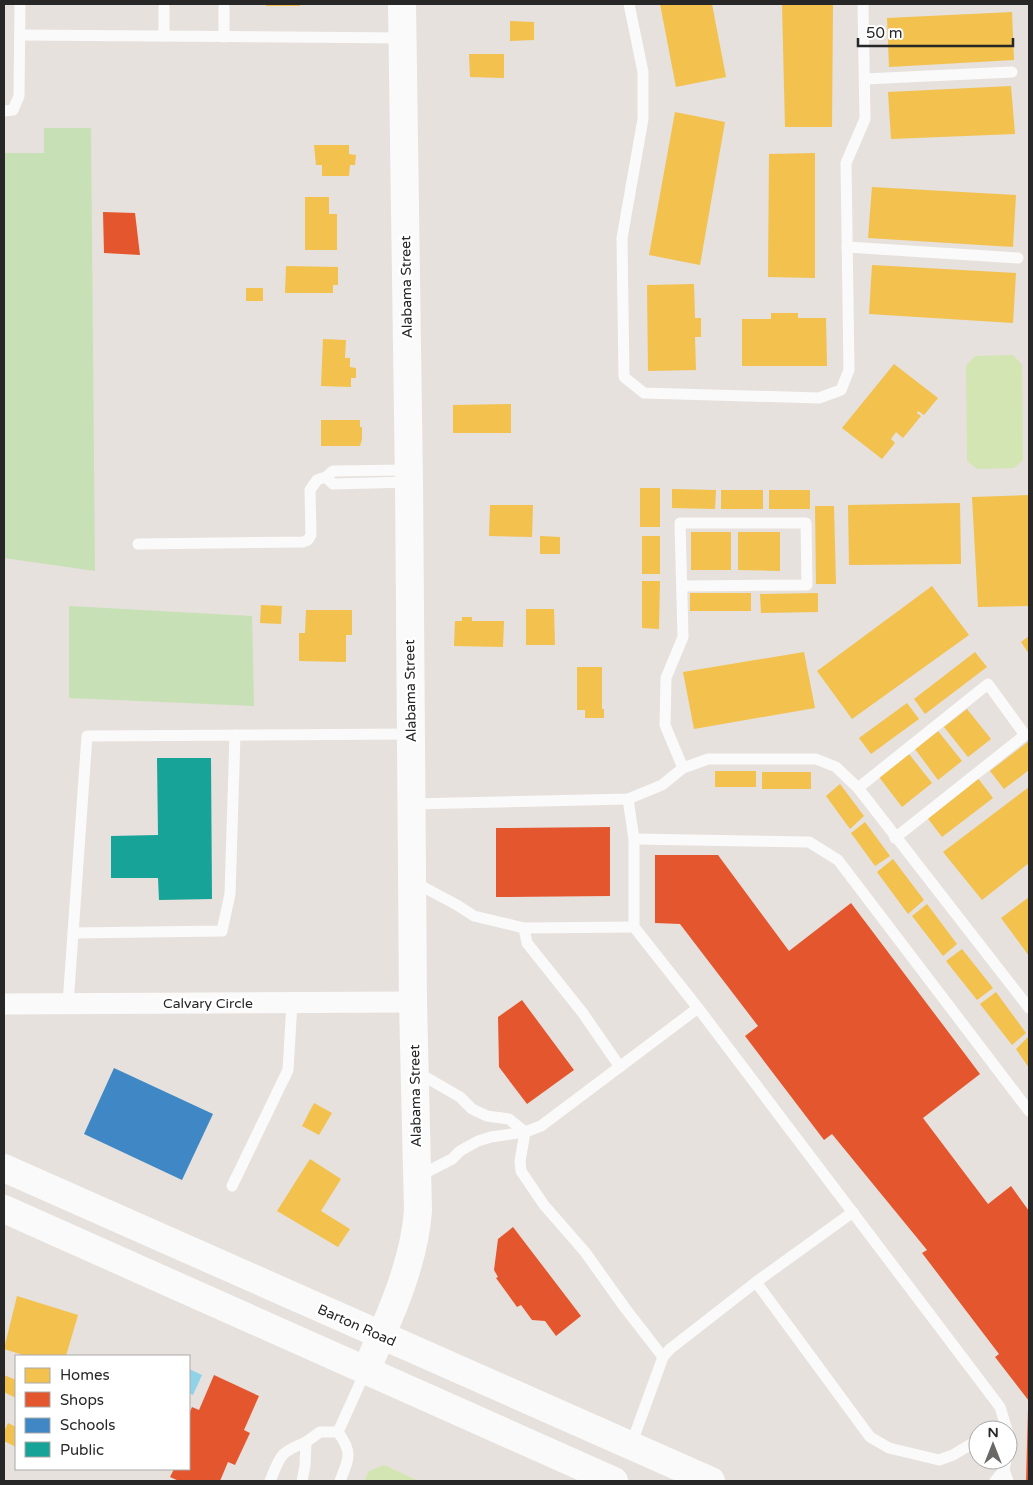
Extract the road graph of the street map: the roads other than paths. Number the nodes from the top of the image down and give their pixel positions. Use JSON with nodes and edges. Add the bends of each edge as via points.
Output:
{"nodes":[{"id":1,"x":20,"y":4,"type":"edge"},
{"id":2,"x":164,"y":4,"type":"edge"},
{"id":3,"x":224,"y":4,"type":"edge"},
{"id":4,"x":402,"y":4,"type":"edge"},
{"id":5,"x":629,"y":4,"type":"edge"},
{"id":6,"x":863,"y":4,"type":"edge"},
{"id":7,"x":20,"y":35,"type":"junction"},
{"id":8,"x":164,"y":36,"type":"junction"},
{"id":9,"x":224,"y":37,"type":"junction"},
{"id":10,"x":403,"y":38,"type":"junction"},
{"id":11,"x":1012,"y":72,"type":"dead end"},
{"id":12,"x":864,"y":79,"type":"junction"},
{"id":13,"x":4,"y":111,"type":"edge"},
{"id":14,"x":847,"y":247,"type":"junction"},
{"id":15,"x":1018,"y":258,"type":"dead end"},
{"id":16,"x":409,"y":476,"type":"junction"},
{"id":17,"x":138,"y":544,"type":"dead end"},
{"id":18,"x":682,"y":586,"type":"junction"},
{"id":19,"x":410,"y":734,"type":"junction"},
{"id":20,"x":235,"y":735,"type":"junction"},
{"id":21,"x":683,"y":768,"type":"junction"},
{"id":22,"x":858,"y":788,"type":"junction"},
{"id":23,"x":628,"y":799,"type":"junction"},
{"id":24,"x":412,"y":804,"type":"junction"},
{"id":25,"x":896,"y":838,"type":"junction"},
{"id":26,"x":634,"y":839,"type":"junction"},
{"id":27,"x":412,"y":882,"type":"junction"},
{"id":28,"x":634,"y":927,"type":"junction"},
{"id":29,"x":524,"y":928,"type":"junction"},
{"id":30,"x":73,"y":933,"type":"junction"},
{"id":31,"x":413,"y":1002,"type":"junction"},
{"id":32,"x":292,"y":1003,"type":"junction"},
{"id":33,"x":4,"y":1004,"type":"edge"},
{"id":34,"x":68,"y":1004,"type":"junction"},
{"id":35,"x":698,"y":1008,"type":"junction"},
{"id":36,"x":1029,"y":1008,"type":"edge"},
{"id":37,"x":620,"y":1067,"type":"junction"},
{"id":38,"x":414,"y":1070,"type":"junction"},
{"id":39,"x":1029,"y":1112,"type":"edge"},
{"id":40,"x":525,"y":1132,"type":"junction"},
{"id":41,"x":4,"y":1168,"type":"edge"},
{"id":42,"x":417,"y":1177,"type":"junction"},
{"id":43,"x":232,"y":1186,"type":"dead end"},
{"id":44,"x":4,"y":1209,"type":"edge"},
{"id":45,"x":853,"y":1212,"type":"junction"},
{"id":46,"x":756,"y":1282,"type":"junction"},
{"id":47,"x":382,"y":1336,"type":"junction"},
{"id":48,"x":663,"y":1357,"type":"junction"},
{"id":49,"x":366,"y":1370,"type":"junction"},
{"id":50,"x":1004,"y":1420,"type":"edge"},
{"id":51,"x":338,"y":1432,"type":"junction"},
{"id":52,"x":306,"y":1442,"type":"junction"},
{"id":53,"x":968,"y":1446,"type":"edge"},
{"id":54,"x":630,"y":1447,"type":"junction"},
{"id":55,"x":1006,"y":1470,"type":"edge"},
{"id":56,"x":270,"y":1481,"type":"edge"},
{"id":57,"x":302,"y":1481,"type":"edge"},
{"id":58,"x":340,"y":1481,"type":"edge"},
{"id":59,"x":614,"y":1481,"type":"edge"},
{"id":60,"x":711,"y":1481,"type":"edge"},
{"id":61,"x":995,"y":1481,"type":"edge"}],
"edges":[{"from":1,"to":7,"type":"lane"},
{"from":2,"to":8,"type":"lane"},
{"from":3,"to":9,"type":"lane"},
{"from":4,"to":10,"type":"main road","name":"Alabama Street"},
{"from":5,"to":14,"type":"lane","via":[[642,72],[643,119],[622,238],[624,377],[644,393],[819,398],[841,390],[849,370]]},
{"from":6,"to":12,"type":"lane"},
{"from":7,"to":8,"type":"lane"},
{"from":7,"to":13,"type":"lane","via":[[19,96],[13,110]]},
{"from":8,"to":9,"type":"lane"},
{"from":9,"to":10,"type":"lane"},
{"from":10,"to":16,"type":"main road","name":"Alabama Street"},
{"from":11,"to":12,"type":"lane"},
{"from":12,"to":14,"type":"lane","via":[[864,119],[846,163]]},
{"from":14,"to":15,"type":"lane"},
{"from":16,"to":17,"type":"lane","via":[[333,471],[317,480],[310,490],[311,535],[303,542]]},
{"from":16,"to":19,"type":"main road","name":"Alabama Street"},
{"from":18,"to":18,"type":"lane","via":[[680,523],[806,523],[807,585]]},
{"from":18,"to":21,"type":"lane","via":[[683,636],[666,678],[665,725]]},
{"from":19,"to":20,"type":"lane"},
{"from":19,"to":24,"type":"main road","name":"Alabama Street"},
{"from":20,"to":30,"type":"lane","via":[[87,736]]},
{"from":20,"to":30,"type":"lane","via":[[230,894],[222,931]]},
{"from":21,"to":22,"type":"lane","via":[[708,759],[816,759],[836,767]]},
{"from":21,"to":23,"type":"lane","via":[[662,785]]},
{"from":22,"to":25,"type":"lane"},
{"from":22,"to":25,"type":"lane","via":[[988,684],[1025,735]]},
{"from":23,"to":24,"type":"lane"},
{"from":23,"to":26,"type":"lane"},
{"from":24,"to":27,"type":"main road","name":"Alabama Street"},
{"from":25,"to":36,"type":"lane"},
{"from":26,"to":28,"type":"lane"},
{"from":26,"to":39,"type":"lane","via":[[809,842],[838,860]]},
{"from":27,"to":29,"type":"lane","via":[[474,916]]},
{"from":27,"to":31,"type":"main road","name":"Alabama Street"},
{"from":28,"to":29,"type":"lane"},
{"from":28,"to":35,"type":"lane"},
{"from":29,"to":37,"type":"lane","via":[[526,944],[582,1012]]},
{"from":30,"to":34,"type":"lane"},
{"from":31,"to":32,"type":"street","name":"Calvary Circle"},
{"from":31,"to":38,"type":"main road","name":"Alabama Street"},
{"from":32,"to":34,"type":"street","name":"Calvary Circle"},
{"from":32,"to":43,"type":"lane","via":[[288,1070]]},
{"from":33,"to":34,"type":"street","name":"Calvary Circle"},
{"from":35,"to":37,"type":"lane"},
{"from":35,"to":45,"type":"lane"},
{"from":37,"to":40,"type":"lane","via":[[541,1126]]},
{"from":38,"to":40,"type":"lane","via":[[460,1097],[472,1109],[487,1116],[509,1119]]},
{"from":38,"to":42,"type":"main road","name":"Alabama Street"},
{"from":40,"to":42,"type":"lane","via":[[478,1141]]},
{"from":40,"to":48,"type":"lane","via":[[520,1171]]},
{"from":41,"to":47,"type":"main road","name":"Barton Road"},
{"from":42,"to":47,"type":"main road","name":"Alabama Street","via":[[417,1220],[410,1256]]},
{"from":44,"to":49,"type":"main road"},
{"from":45,"to":46,"type":"lane"},
{"from":45,"to":50,"type":"lane","via":[[1000,1407]]},
{"from":46,"to":48,"type":"lane"},
{"from":46,"to":53,"type":"lane","via":[[870,1437],[889,1448],[939,1460]]},
{"from":47,"to":49,"type":"main road","name":"Alabama Street"},
{"from":47,"to":54,"type":"main road","name":"Barton Road"},
{"from":48,"to":54,"type":"lane"},
{"from":49,"to":51,"type":"lane"},
{"from":49,"to":59,"type":"main road"},
{"from":51,"to":52,"type":"lane","via":[[320,1432]]},
{"from":51,"to":58,"type":"lane","via":[[347,1445],[348,1460]]},
{"from":52,"to":56,"type":"lane","via":[[280,1457]]},
{"from":52,"to":57,"type":"lane"},
{"from":54,"to":60,"type":"main road","name":"Barton Road"},
{"from":55,"to":61,"type":"lane"}]}
